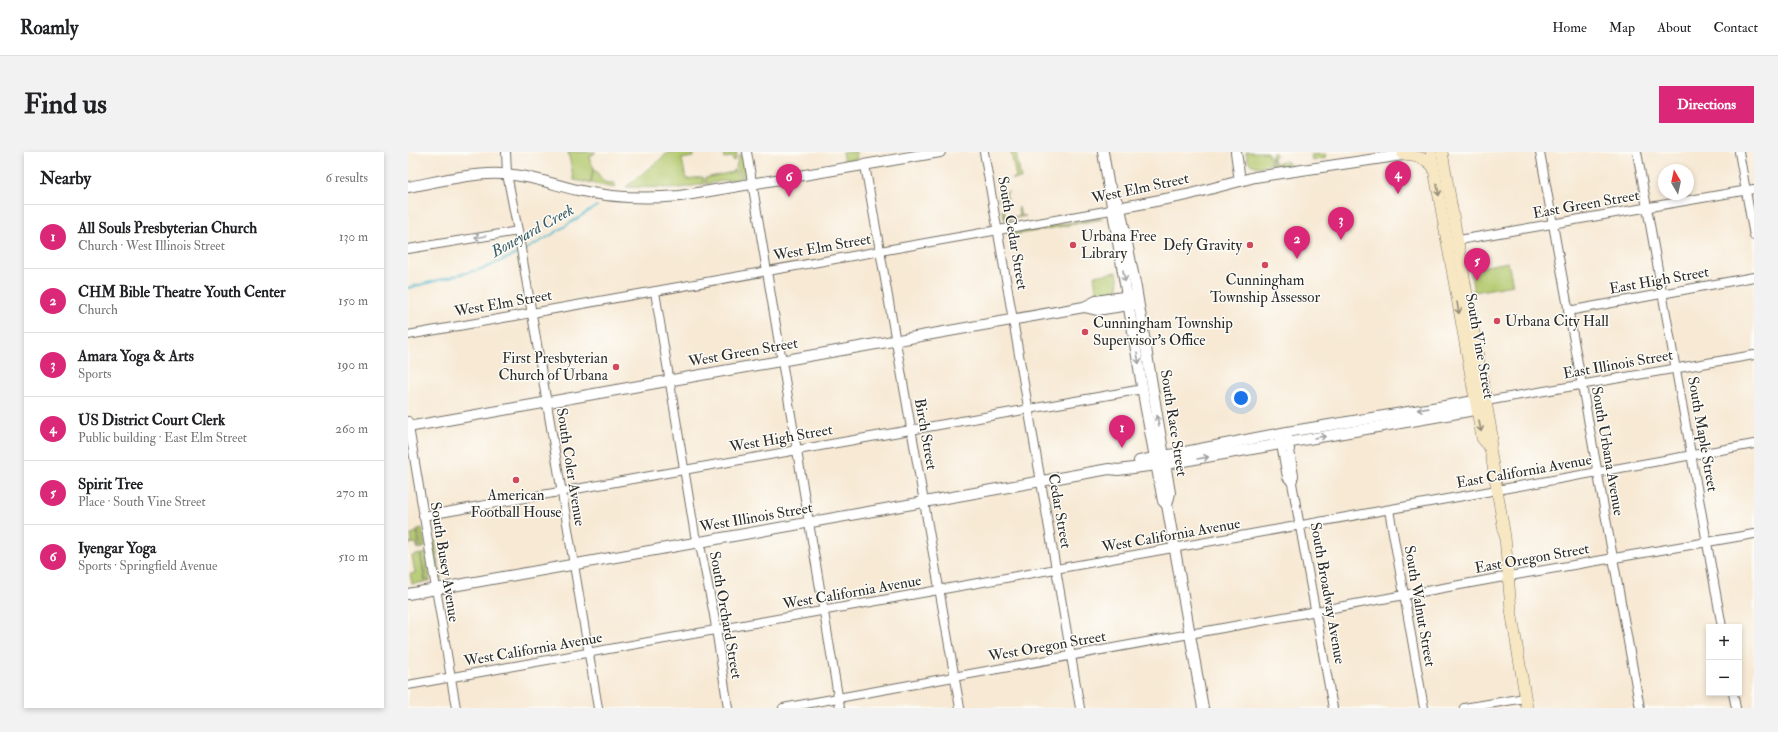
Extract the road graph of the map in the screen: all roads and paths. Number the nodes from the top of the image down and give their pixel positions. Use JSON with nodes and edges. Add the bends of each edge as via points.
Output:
{"nodes":[{"id":1,"x":506,"y":152,"type":"edge"},
{"id":2,"x":747,"y":152,"type":"edge"},
{"id":3,"x":940,"y":152,"type":"edge"},
{"id":4,"x":984,"y":152,"type":"edge"},
{"id":5,"x":1102,"y":152,"type":"edge"},
{"id":6,"x":1236,"y":152,"type":"edge"},
{"id":7,"x":1431,"y":152,"type":"edge"},
{"id":8,"x":1442,"y":152,"type":"edge"},
{"id":9,"x":1540,"y":152,"type":"edge"},
{"id":10,"x":1637,"y":152,"type":"edge"},
{"id":11,"x":1740,"y":152,"type":"edge"},
{"id":12,"x":1405,"y":153,"type":"edge"},
{"id":13,"x":865,"y":165,"type":"junction"},
{"id":14,"x":1434,"y":168,"type":"junction"},
{"id":15,"x":507,"y":174,"type":"junction"},
{"id":16,"x":1240,"y":181,"type":"junction"},
{"id":17,"x":752,"y":184,"type":"junction"},
{"id":18,"x":408,"y":187,"type":"edge"},
{"id":19,"x":1750,"y":189,"type":"edge"},
{"id":20,"x":1647,"y":208,"type":"junction"},
{"id":21,"x":1116,"y":209,"type":"junction"},
{"id":22,"x":1554,"y":224,"type":"junction"},
{"id":23,"x":999,"y":230,"type":"junction"},
{"id":24,"x":518,"y":231,"type":"junction"},
{"id":25,"x":1754,"y":236,"type":"edge"},
{"id":26,"x":1452,"y":241,"type":"junction"},
{"id":27,"x":408,"y":249,"type":"edge"},
{"id":28,"x":880,"y":252,"type":"junction"},
{"id":29,"x":767,"y":272,"type":"junction"},
{"id":30,"x":1754,"y":277,"type":"edge"},
{"id":31,"x":655,"y":292,"type":"junction"},
{"id":32,"x":1662,"y":294,"type":"junction"},
{"id":33,"x":1133,"y":300,"type":"junction"},
{"id":34,"x":1568,"y":311,"type":"junction"},
{"id":35,"x":532,"y":313,"type":"junction"},
{"id":36,"x":1013,"y":319,"type":"junction"},
{"id":37,"x":408,"y":335,"type":"edge"},
{"id":38,"x":896,"y":340,"type":"junction"},
{"id":39,"x":1754,"y":355,"type":"edge"},
{"id":40,"x":782,"y":361,"type":"junction"},
{"id":41,"x":1676,"y":369,"type":"junction"},
{"id":42,"x":669,"y":381,"type":"junction"},
{"id":43,"x":1583,"y":385,"type":"junction"},
{"id":44,"x":1143,"y":389,"type":"junction"},
{"id":45,"x":546,"y":403,"type":"junction"},
{"id":46,"x":1479,"y":404,"type":"junction"},
{"id":47,"x":1029,"y":408,"type":"junction"},
{"id":48,"x":408,"y":425,"type":"edge"},
{"id":49,"x":911,"y":429,"type":"junction"},
{"id":50,"x":1284,"y":438,"type":"junction"},
{"id":51,"x":1754,"y":444,"type":"edge"},
{"id":52,"x":797,"y":450,"type":"junction"},
{"id":53,"x":1692,"y":455,"type":"junction"},
{"id":54,"x":1160,"y":461,"type":"junction"},
{"id":55,"x":684,"y":469,"type":"junction"},
{"id":56,"x":1597,"y":472,"type":"junction"},
{"id":57,"x":1041,"y":482,"type":"junction"},
{"id":58,"x":1497,"y":489,"type":"junction"},
{"id":59,"x":561,"y":491,"type":"junction"},
{"id":60,"x":924,"y":502,"type":"junction"},
{"id":61,"x":1389,"y":510,"type":"junction"},
{"id":62,"x":423,"y":516,"type":"junction"},
{"id":63,"x":809,"y":523,"type":"junction"},
{"id":64,"x":1300,"y":526,"type":"junction"},
{"id":65,"x":1754,"y":534,"type":"edge"},
{"id":66,"x":1708,"y":542,"type":"junction"},
{"id":67,"x":698,"y":543,"type":"junction"},
{"id":68,"x":1176,"y":548,"type":"junction"},
{"id":69,"x":1613,"y":558,"type":"junction"},
{"id":70,"x":573,"y":564,"type":"junction"},
{"id":71,"x":1056,"y":569,"type":"junction"},
{"id":72,"x":1509,"y":576,"type":"junction"},
{"id":73,"x":436,"y":589,"type":"junction"},
{"id":74,"x":939,"y":590,"type":"junction"},
{"id":75,"x":408,"y":594,"type":"edge"},
{"id":76,"x":1404,"y":596,"type":"junction"},
{"id":77,"x":824,"y":611,"type":"junction"},
{"id":78,"x":1316,"y":612,"type":"junction"},
{"id":79,"x":1722,"y":624,"type":"edge"},
{"id":80,"x":716,"y":630,"type":"junction"},
{"id":81,"x":1191,"y":634,"type":"junction"},
{"id":82,"x":589,"y":653,"type":"junction"},
{"id":83,"x":1071,"y":656,"type":"junction"},
{"id":84,"x":954,"y":677,"type":"junction"},
{"id":85,"x":451,"y":678,"type":"junction"},
{"id":86,"x":408,"y":685,"type":"edge"},
{"id":87,"x":1734,"y":696,"type":"edge"},
{"id":88,"x":838,"y":698,"type":"junction"},
{"id":89,"x":1526,"y":703,"type":"edge"},
{"id":90,"x":456,"y":708,"type":"edge"},
{"id":91,"x":598,"y":708,"type":"edge"},
{"id":92,"x":728,"y":708,"type":"edge"},
{"id":93,"x":783,"y":708,"type":"edge"},
{"id":94,"x":840,"y":708,"type":"edge"},
{"id":95,"x":960,"y":708,"type":"edge"},
{"id":96,"x":1080,"y":708,"type":"edge"},
{"id":97,"x":1204,"y":708,"type":"edge"},
{"id":98,"x":1333,"y":708,"type":"edge"},
{"id":99,"x":1424,"y":708,"type":"edge"},
{"id":100,"x":1464,"y":708,"type":"edge"},
{"id":101,"x":1640,"y":708,"type":"edge"},
{"id":102,"x":1736,"y":708,"type":"edge"}],
"edges":[{"from":1,"to":15,"type":"street","name":"South Coler Avenue"},
{"from":2,"to":17,"type":"street"},
{"from":3,"to":13,"type":"street"},
{"from":4,"to":23,"type":"street","name":"South Cedar Street"},
{"from":5,"to":21,"type":"street","name":"South Race Street"},
{"from":6,"to":16,"type":"street"},
{"from":7,"to":14,"type":"main road","name":"South Vine Street"},
{"from":8,"to":26,"type":"main road","name":"South Vine Street"},
{"from":9,"to":22,"type":"street","name":"South Urbana Avenue"},
{"from":10,"to":20,"type":"street","name":"South Maple Street"},
{"from":11,"to":19,"type":"street"},
{"from":12,"to":14,"type":"main road","via":[[1428,162]]},
{"from":12,"to":16,"type":"street","name":"West Elm Street"},
{"from":13,"to":17,"type":"street"},
{"from":13,"to":28,"type":"street","name":"Birch Street"},
{"from":14,"to":26,"type":"main road","name":"South Vine Street","one_way":true},
{"from":15,"to":17,"type":"street","via":[[590,193],[635,198],[680,196]]},
{"from":15,"to":18,"type":"street","via":[[490,174]]},
{"from":15,"to":24,"type":"street","name":"South Coler Avenue"},
{"from":16,"to":21,"type":"street","name":"West Elm Street"},
{"from":17,"to":29,"type":"street"},
{"from":19,"to":20,"type":"street","name":"East Green Street"},
{"from":19,"to":25,"type":"street"},
{"from":20,"to":22,"type":"street","name":"East Green Street"},
{"from":20,"to":32,"type":"street","name":"South Maple Street"},
{"from":21,"to":23,"type":"street","name":"West Elm Street"},
{"from":21,"to":33,"type":"street","name":"South Race Street"},
{"from":22,"to":26,"type":"street","name":"East Green Street"},
{"from":22,"to":34,"type":"street","name":"South Urbana Avenue"},
{"from":23,"to":28,"type":"street","name":"West Elm Street"},
{"from":23,"to":36,"type":"street","name":"South Cedar Street"},
{"from":24,"to":27,"type":"street","one_way":true},
{"from":24,"to":35,"type":"street","name":"South Coler Avenue"},
{"from":26,"to":46,"type":"main road","name":"South Vine Street"},
{"from":28,"to":29,"type":"street","name":"West Elm Street"},
{"from":28,"to":38,"type":"street","name":"Birch Street"},
{"from":29,"to":31,"type":"street","name":"West Elm Street"},
{"from":29,"to":40,"type":"street"},
{"from":30,"to":32,"type":"street","name":"East High Street"},
{"from":31,"to":35,"type":"street","name":"West Elm Street"},
{"from":31,"to":42,"type":"street","name":"South Orchard Street"},
{"from":32,"to":34,"type":"street","name":"East High Street"},
{"from":32,"to":41,"type":"street","name":"South Maple Street"},
{"from":33,"to":36,"type":"street","name":"West Green Street","via":[[1097,310],[1084,307]]},
{"from":33,"to":44,"type":"street","name":"South Race Street","one_way":true},
{"from":54,"to":33,"type":"street","name":"South Race Street","one_way":true},
{"from":34,"to":43,"type":"street","name":"South Urbana Avenue"},
{"from":35,"to":37,"type":"street","name":"West Elm Street"},
{"from":35,"to":45,"type":"street","name":"South Coler Avenue"},
{"from":36,"to":38,"type":"street","name":"West Green Street"},
{"from":36,"to":47,"type":"street","name":"Cedar Street"},
{"from":38,"to":40,"type":"street","name":"West Green Street"},
{"from":38,"to":49,"type":"street","name":"Birch Street"},
{"from":39,"to":41,"type":"street","name":"East Illinois Street"},
{"from":40,"to":42,"type":"street","name":"West Green Street"},
{"from":40,"to":52,"type":"street"},
{"from":41,"to":43,"type":"street","name":"East Illinois Street"},
{"from":41,"to":53,"type":"street","name":"South Maple Street"},
{"from":42,"to":45,"type":"street","name":"West Green Street"},
{"from":42,"to":55,"type":"street","name":"South Orchard Street"},
{"from":43,"to":46,"type":"street","name":"East Illinois Street"},
{"from":43,"to":56,"type":"street","name":"South Urbana Avenue"},
{"from":44,"to":47,"type":"street","name":"West High Street"},
{"from":44,"to":54,"type":"street","name":"South Race Street"},
{"from":45,"to":48,"type":"street","name":"West Green Street"},
{"from":45,"to":59,"type":"street","name":"South Coler Avenue"},
{"from":46,"to":50,"type":"street","name":"East Illinois Street"},
{"from":46,"to":58,"type":"main road","name":"South Vine Street","via":[[1492,436],[1490,448]]},
{"from":47,"to":49,"type":"street","name":"West High Street"},
{"from":47,"to":57,"type":"street","name":"Cedar Street"},
{"from":48,"to":62,"type":"street","name":"South Busey Avenue"},
{"from":49,"to":52,"type":"street","name":"West High Street"},
{"from":49,"to":60,"type":"street","name":"Birch Street"},
{"from":50,"to":54,"type":"street","name":"West Illinois Street"},
{"from":50,"to":64,"type":"street","name":"South Broadway Avenue","via":[[1287,476],[1292,483]]},
{"from":51,"to":53,"type":"street","name":"East California Avenue"},
{"from":52,"to":55,"type":"street","name":"West High Street"},
{"from":52,"to":63,"type":"street"},
{"from":53,"to":56,"type":"street","name":"East California Avenue"},
{"from":53,"to":66,"type":"street","name":"South Maple Street"},
{"from":54,"to":57,"type":"street","name":"West Illinois Street","via":[[1118,464],[1109,469]]},
{"from":54,"to":68,"type":"street","name":"South Race Street","via":[[1163,501],[1167,505]]},
{"from":55,"to":59,"type":"street","name":"West High Street"},
{"from":55,"to":67,"type":"street","name":"South Orchard Street"},
{"from":56,"to":58,"type":"street","name":"East California Avenue"},
{"from":56,"to":69,"type":"street","name":"South Urbana Avenue"},
{"from":57,"to":60,"type":"street","name":"West Illinois Street"},
{"from":57,"to":71,"type":"street","name":"Cedar Street"},
{"from":58,"to":61,"type":"street","name":"East California Avenue"},
{"from":58,"to":72,"type":"main road","name":"South Vine Street","via":[[1506,537]]},
{"from":59,"to":62,"type":"street","name":"West High Street"},
{"from":59,"to":70,"type":"street","name":"South Coler Avenue"},
{"from":60,"to":63,"type":"street","name":"West Illinois Street"},
{"from":60,"to":74,"type":"street","name":"Birch Street"},
{"from":61,"to":64,"type":"street","name":"East California Avenue"},
{"from":61,"to":76,"type":"street","name":"South Walnut Street"},
{"from":62,"to":73,"type":"street","name":"South Busey Avenue"},
{"from":63,"to":67,"type":"street","name":"West Illinois Street"},
{"from":63,"to":77,"type":"street"},
{"from":64,"to":68,"type":"street","name":"West California Avenue"},
{"from":64,"to":78,"type":"street","name":"South Broadway Avenue"},
{"from":65,"to":66,"type":"street","name":"East Oregon Street"},
{"from":66,"to":69,"type":"street","name":"East Oregon Street"},
{"from":66,"to":79,"type":"street","name":"South Maple Street"},
{"from":67,"to":70,"type":"street","name":"West Illinois Street"},
{"from":67,"to":80,"type":"street","name":"South Orchard Street"},
{"from":68,"to":71,"type":"street","name":"West California Avenue"},
{"from":68,"to":81,"type":"street","name":"South Race Street"},
{"from":69,"to":72,"type":"street","name":"East Oregon Street"},
{"from":69,"to":101,"type":"street","name":"South Urbana Avenue"},
{"from":70,"to":73,"type":"street","name":"West Illinois Street"},
{"from":70,"to":82,"type":"street","name":"South Coler Avenue"},
{"from":71,"to":74,"type":"street","name":"West California Avenue"},
{"from":71,"to":83,"type":"street","name":"Cedar Street"},
{"from":72,"to":76,"type":"street","name":"East Oregon Street"},
{"from":72,"to":89,"type":"main road","name":"South Vine Street","via":[[1511,610]]},
{"from":73,"to":75,"type":"street","name":"West Illinois Street"},
{"from":73,"to":85,"type":"street","name":"South Busey Avenue"},
{"from":74,"to":77,"type":"street","name":"West California Avenue"},
{"from":74,"to":84,"type":"street","name":"Birch Street"},
{"from":76,"to":78,"type":"street","name":"East Oregon Street"},
{"from":76,"to":99,"type":"street","name":"South Walnut Street"},
{"from":77,"to":80,"type":"street","name":"West California Avenue"},
{"from":77,"to":88,"type":"street"},
{"from":78,"to":81,"type":"street","name":"West Oregon Street"},
{"from":78,"to":98,"type":"street","name":"South Broadway Avenue"},
{"from":80,"to":82,"type":"street","name":"West California Avenue"},
{"from":80,"to":92,"type":"street","name":"South Orchard Street"},
{"from":81,"to":83,"type":"street","name":"West Oregon Street"},
{"from":81,"to":97,"type":"street","name":"South Race Street"},
{"from":82,"to":85,"type":"street","name":"West California Avenue"},
{"from":82,"to":91,"type":"street","name":"South Coler Avenue"},
{"from":83,"to":84,"type":"street","name":"West Oregon Street"},
{"from":83,"to":96,"type":"street","name":"Cedar Street"},
{"from":84,"to":88,"type":"street","name":"West Oregon Street"},
{"from":84,"to":95,"type":"street","name":"Birch Street"},
{"from":85,"to":86,"type":"street","name":"West California Avenue"},
{"from":85,"to":90,"type":"street","name":"South Busey Avenue"},
{"from":87,"to":102,"type":"street"},
{"from":88,"to":93,"type":"street","name":"West Oregon Street"},
{"from":88,"to":94,"type":"street"},
{"from":89,"to":100,"type":"street"}]}
